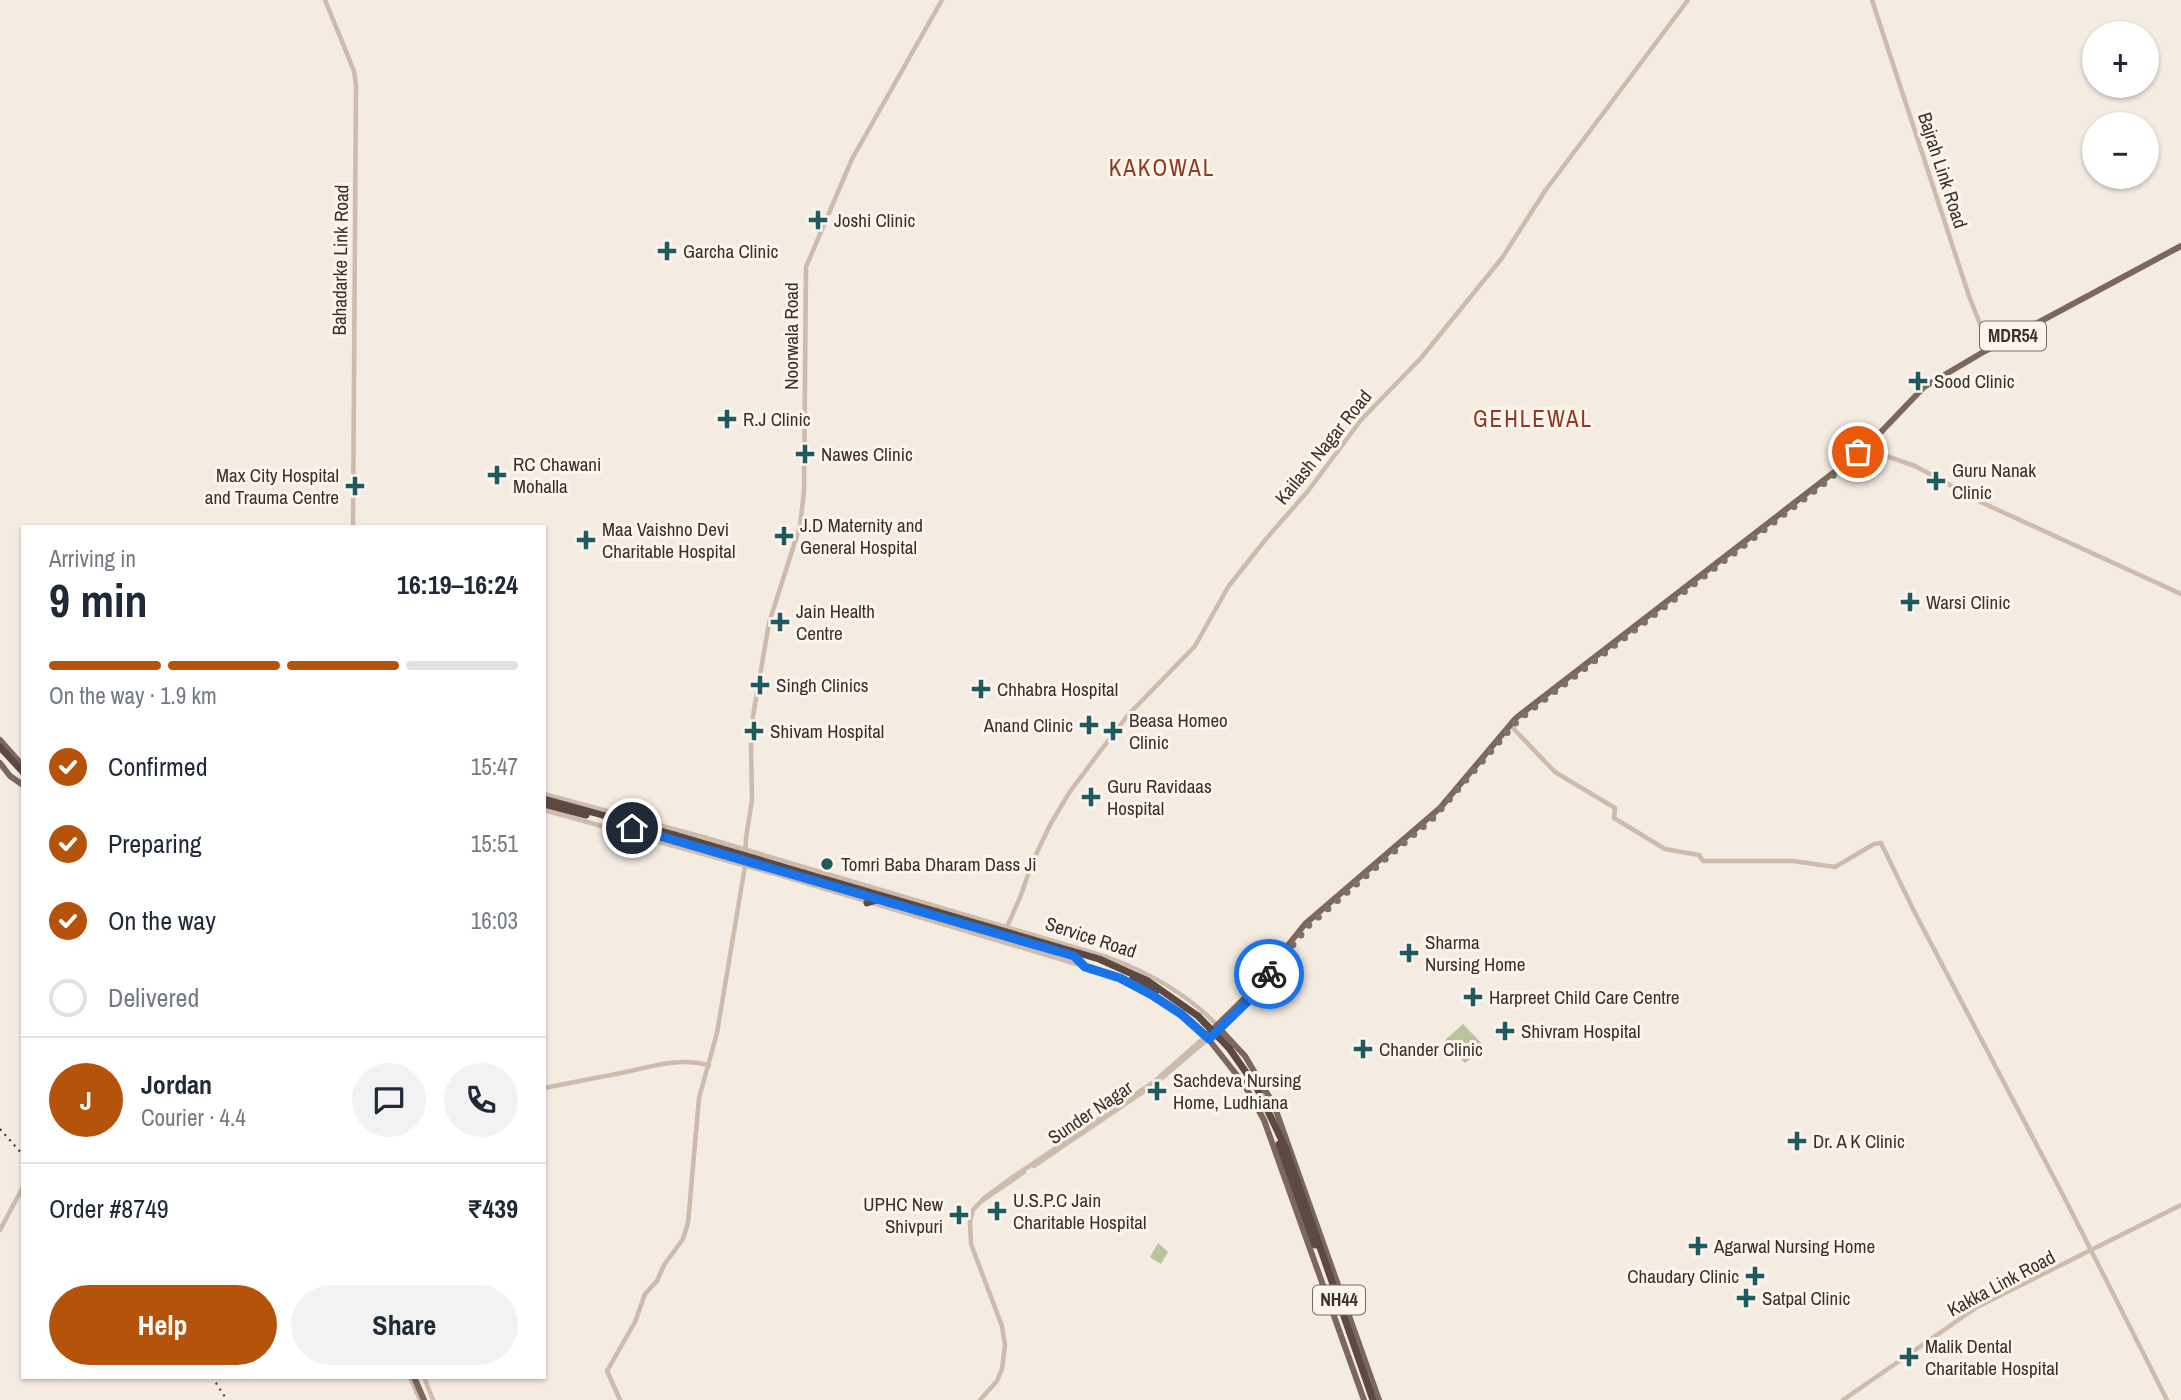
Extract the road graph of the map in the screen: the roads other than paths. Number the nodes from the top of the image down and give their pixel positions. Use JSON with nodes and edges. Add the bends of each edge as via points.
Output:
{"nodes":[{"id":1,"x":325,"y":0,"type":"edge"},
{"id":2,"x":942,"y":0,"type":"edge"},
{"id":3,"x":1689,"y":0,"type":"edge"},
{"id":4,"x":1872,"y":0,"type":"edge"},
{"id":5,"x":2181,"y":246,"type":"edge"},
{"id":6,"x":1990,"y":349,"type":"junction"},
{"id":7,"x":1863,"y":449,"type":"junction"},
{"id":8,"x":352,"y":525,"type":"edge"},
{"id":9,"x":2181,"y":594,"type":"edge"},
{"id":10,"x":1511,"y":726,"type":"junction"},
{"id":11,"x":0,"y":740,"type":"edge"},
{"id":12,"x":0,"y":747,"type":"edge"},
{"id":13,"x":0,"y":755,"type":"edge"},
{"id":14,"x":0,"y":763,"type":"edge"},
{"id":15,"x":19,"y":769,"type":"edge"},
{"id":16,"x":21,"y":782,"type":"edge"},
{"id":17,"x":546,"y":800,"type":"edge"},
{"id":18,"x":546,"y":800,"type":"edge"},
{"id":19,"x":546,"y":800,"type":"edge"},
{"id":20,"x":546,"y":810,"type":"edge"},
{"id":21,"x":564,"y":812,"type":"junction"},
{"id":22,"x":674,"y":838,"type":"junction"},
{"id":23,"x":745,"y":850,"type":"junction"},
{"id":24,"x":746,"y":866,"type":"junction"},
{"id":25,"x":803,"y":875,"type":"junction"},
{"id":26,"x":880,"y":899,"type":"junction"},
{"id":27,"x":867,"y":903,"type":"junction"},
{"id":28,"x":922,"y":905,"type":"junction"},
{"id":29,"x":1007,"y":927,"type":"junction"},
{"id":30,"x":1076,"y":954,"type":"junction"},
{"id":31,"x":1085,"y":967,"type":"junction"},
{"id":32,"x":1218,"y":1027,"type":"junction"},
{"id":33,"x":1207,"y":1037,"type":"junction"},
{"id":34,"x":1227,"y":1049,"type":"junction"},
{"id":35,"x":708,"y":1068,"type":"junction"},
{"id":36,"x":546,"y":1088,"type":"edge"},
{"id":37,"x":1297,"y":1173,"type":"junction"},
{"id":38,"x":21,"y":1191,"type":"edge"},
{"id":39,"x":2181,"y":1205,"type":"edge"},
{"id":40,"x":0,"y":1230,"type":"edge"},
{"id":41,"x":1312,"y":1243,"type":"junction"},
{"id":42,"x":2091,"y":1251,"type":"junction"},
{"id":43,"x":418,"y":1379,"type":"edge"},
{"id":44,"x":426,"y":1400,"type":"edge"},
{"id":45,"x":620,"y":1400,"type":"edge"},
{"id":46,"x":980,"y":1400,"type":"edge"},
{"id":47,"x":1368,"y":1400,"type":"edge"},
{"id":48,"x":1379,"y":1400,"type":"edge"},
{"id":49,"x":1843,"y":1400,"type":"edge"},
{"id":50,"x":2167,"y":1400,"type":"edge"}],
"edges":[{"from":1,"to":8,"type":"street","name":"Bahadarke Link Road","via":[[356,86]]},
{"from":2,"to":23,"type":"street","name":"Noorwala Road","via":[[852,159],[806,267],[804,491],[800,526],[769,623],[754,716],[752,800]]},
{"from":3,"to":29,"type":"street","name":"Kailash Nagar Road","via":[[1545,191],[1502,258],[1421,358],[1361,420],[1228,587],[1195,646],[1128,715],[1069,793],[1032,863]]},
{"from":4,"to":6,"type":"street","name":"Bajrah Link Road"},
{"from":5,"to":6,"type":"main road","number":"MDR54"},
{"from":6,"to":7,"type":"main road","number":"MDR54","via":[[1924,387]]},
{"from":7,"to":9,"type":"street","via":[[1915,466],[1985,504]]},
{"from":7,"to":10,"type":"main road","number":"MDR54","via":[[1542,697]]},
{"from":10,"to":32,"type":"main road","number":"MDR54","via":[[1433,818],[1309,925],[1250,999]]},
{"from":10,"to":42,"type":"street","via":[[1552,769],[1615,808],[1614,818],[1665,849],[1699,855],[1703,861],[1793,860],[1835,867],[1881,844]]},
{"from":11,"to":15,"type":"main road"},
{"from":12,"to":15,"type":"highway"},
{"from":13,"to":15,"type":"highway"},
{"from":14,"to":16,"type":"main road"},
{"from":17,"to":23,"type":"street","name":"Service Road"},
{"from":18,"to":21,"type":"highway"},
{"from":19,"to":22,"type":"highway","number":"NH44"},
{"from":20,"to":21,"type":"street","name":"Service Road"},
{"from":21,"to":22,"type":"highway","number":"NH44"},
{"from":21,"to":24,"type":"street","name":"Service Road"},
{"from":22,"to":25,"type":"highway","number":"NH44","bridge":true},
{"from":23,"to":24,"type":"street","name":"Noorwala Road"},
{"from":23,"to":28,"type":"street","name":"Service Road"},
{"from":24,"to":27,"type":"street","name":"Service Road"},
{"from":24,"to":35,"type":"street","name":"Noorwala Road"},
{"from":25,"to":26,"type":"highway","number":"NH44"},
{"from":25,"to":28,"type":"highway","number":"NH44"},
{"from":26,"to":27,"type":"highway"},
{"from":26,"to":30,"type":"highway","number":"NH44"},
{"from":27,"to":31,"type":"street","name":"Service Road"},
{"from":28,"to":29,"type":"street","name":"Service Road"},
{"from":28,"to":30,"type":"highway","number":"NH44"},
{"from":29,"to":32,"type":"street","name":"Service Road","via":[[1137,968],[1186,998]]},
{"from":30,"to":31,"type":"highway"},
{"from":30,"to":34,"type":"highway","number":"NH44","bridge":true,"via":[[1164,996],[1197,1019]]},
{"from":31,"to":33,"type":"street","name":"Service Road","via":[[1152,995]]},
{"from":32,"to":33,"type":"main road","number":"MDR54"},
{"from":32,"to":37,"type":"main road","name":"Service Road","via":[[1245,1056],[1268,1092]]},
{"from":33,"to":41,"type":"main road","name":"Service Road","via":[[1258,1108]]},
{"from":33,"to":46,"type":"street","name":"Sunder Nagar","via":[[1155,1084],[981,1201],[971,1215],[971,1244],[1005,1345],[997,1381]]},
{"from":34,"to":37,"type":"highway","number":"NH44","via":[[1265,1102]]},
{"from":34,"to":41,"type":"highway","number":"NH44","via":[[1270,1124]]},
{"from":35,"to":36,"type":"street","via":[[689,1061],[660,1063]]},
{"from":35,"to":45,"type":"street","name":"Noorwala Road","via":[[698,1101],[688,1223],[683,1239],[645,1294],[607,1371]]},
{"from":37,"to":47,"type":"highway","number":"NH44"},
{"from":37,"to":48,"type":"main road","name":"Service Road"},
{"from":38,"to":40,"type":"street"},
{"from":39,"to":42,"type":"street","name":"Kakka Link Road"},
{"from":41,"to":47,"type":"highway","number":"NH44"},
{"from":42,"to":49,"type":"street","name":"Kakka Link Road","via":[[1981,1305]]},
{"from":42,"to":50,"type":"street"},
{"from":43,"to":44,"type":"main road"}]}
